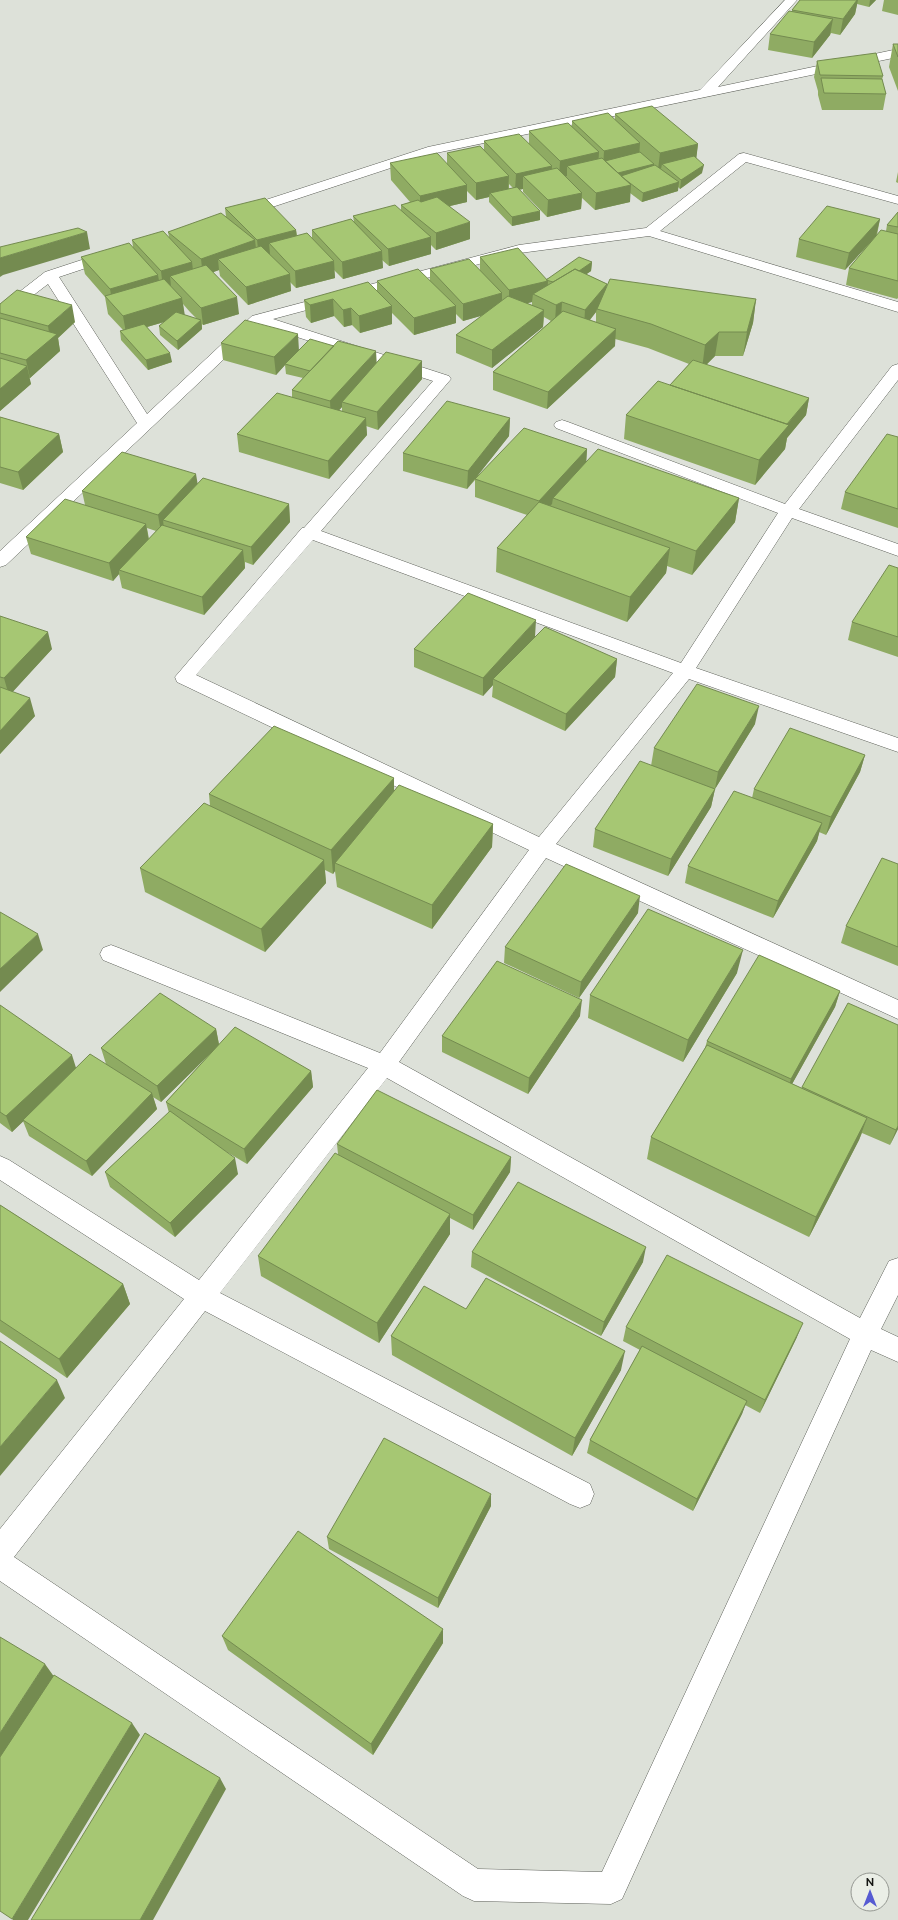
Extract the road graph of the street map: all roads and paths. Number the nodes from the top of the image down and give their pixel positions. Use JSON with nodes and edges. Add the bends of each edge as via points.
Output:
{"nodes":[{"id":1,"x":791,"y":0,"type":"edge"},
{"id":2,"x":898,"y":53,"type":"edge"},
{"id":3,"x":705,"y":93,"type":"junction"},
{"id":4,"x":898,"y":200,"type":"edge"},
{"id":5,"x":230,"y":216,"type":"edge"},
{"id":6,"x":650,"y":232,"type":"junction"},
{"id":7,"x":125,"y":250,"type":"edge"},
{"id":8,"x":50,"y":275,"type":"junction"},
{"id":9,"x":898,"y":307,"type":"edge"},
{"id":10,"x":0,"y":314,"type":"edge"},
{"id":11,"x":257,"y":319,"type":"junction"},
{"id":12,"x":898,"y":369,"type":"edge"},
{"id":13,"x":146,"y":424,"type":"junction"},
{"id":14,"x":562,"y":425,"type":"dead end"},
{"id":15,"x":788,"y":511,"type":"junction"},
{"id":16,"x":308,"y":532,"type":"junction"},
{"id":17,"x":898,"y":550,"type":"edge"},
{"id":18,"x":0,"y":561,"type":"edge"},
{"id":19,"x":685,"y":671,"type":"junction"},
{"id":20,"x":898,"y":745,"type":"edge"},
{"id":21,"x":542,"y":847,"type":"junction"},
{"id":22,"x":111,"y":954,"type":"dead end"},
{"id":23,"x":898,"y":1010,"type":"edge"},
{"id":24,"x":384,"y":1065,"type":"junction"},
{"id":25,"x":0,"y":1167,"type":"edge"},
{"id":26,"x":898,"y":1269,"type":"edge"},
{"id":27,"x":201,"y":1296,"type":"junction"},
{"id":28,"x":865,"y":1334,"type":"junction"},
{"id":29,"x":898,"y":1350,"type":"edge"},
{"id":30,"x":580,"y":1494,"type":"dead end"},
{"id":31,"x":0,"y":1552,"type":"edge"},
{"id":32,"x":0,"y":1564,"type":"edge"}],
"edges":[{"from":1,"to":3,"type":"street"},
{"from":2,"to":3,"type":"street"},
{"from":3,"to":5,"type":"street","via":[[433,150]]},
{"from":4,"to":6,"type":"street","via":[[744,157]]},
{"from":6,"to":9,"type":"street"},
{"from":6,"to":11,"type":"street","via":[[519,249]]},
{"from":7,"to":8,"type":"street"},
{"from":8,"to":10,"type":"street"},
{"from":8,"to":13,"type":"street"},
{"from":11,"to":13,"type":"street"},
{"from":11,"to":16,"type":"street","via":[[443,379]]},
{"from":12,"to":15,"type":"street"},
{"from":13,"to":18,"type":"street"},
{"from":14,"to":15,"type":"street"},
{"from":15,"to":17,"type":"street"},
{"from":15,"to":19,"type":"street"},
{"from":16,"to":19,"type":"street"},
{"from":16,"to":21,"type":"street","via":[[184,677]]},
{"from":19,"to":20,"type":"street"},
{"from":19,"to":21,"type":"street"},
{"from":21,"to":23,"type":"street"},
{"from":21,"to":24,"type":"street"},
{"from":22,"to":24,"type":"street"},
{"from":24,"to":27,"type":"street"},
{"from":24,"to":28,"type":"street"},
{"from":25,"to":27,"type":"street"},
{"from":26,"to":28,"type":"street"},
{"from":27,"to":30,"type":"street"},
{"from":27,"to":31,"type":"street"},
{"from":28,"to":29,"type":"street"},
{"from":28,"to":32,"type":"street","via":[[611,1888],[474,1885]]}]}
